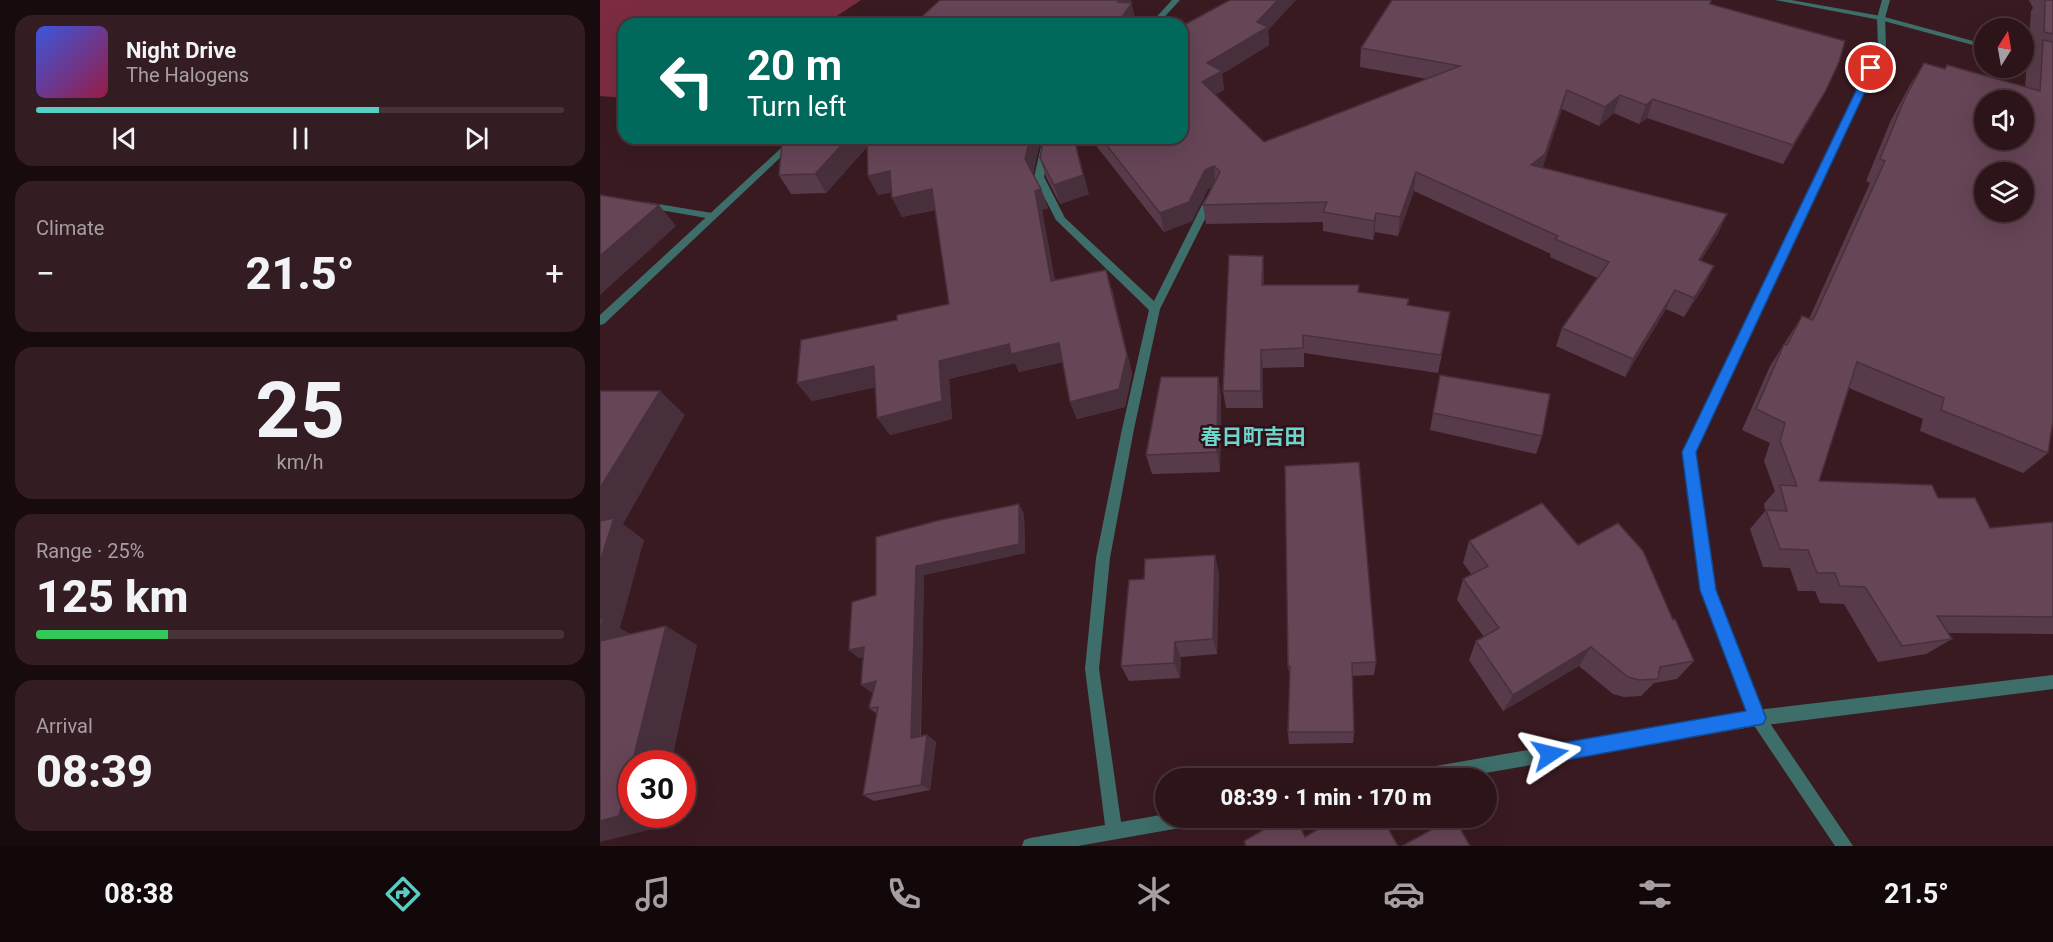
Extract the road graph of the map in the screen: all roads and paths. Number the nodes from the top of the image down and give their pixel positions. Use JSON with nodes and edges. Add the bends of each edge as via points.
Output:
{"nodes":[{"id":1,"x":1176,"y":0,"type":"edge"},
{"id":2,"x":1779,"y":0,"type":"edge"},
{"id":3,"x":1887,"y":0,"type":"edge"},
{"id":4,"x":1160,"y":18,"type":"edge"},
{"id":5,"x":1881,"y":18,"type":"junction"},
{"id":6,"x":1974,"y":43,"type":"edge"},
{"id":7,"x":2034,"y":59,"type":"edge"},
{"id":8,"x":2053,"y":63,"type":"edge"},
{"id":9,"x":790,"y":144,"type":"edge"},
{"id":10,"x":1046,"y":144,"type":"edge"},
{"id":11,"x":1215,"y":190,"type":"edge"},
{"id":12,"x":634,"y":203,"type":"edge"},
{"id":13,"x":712,"y":216,"type":"junction"},
{"id":14,"x":1155,"y":309,"type":"junction"},
{"id":15,"x":600,"y":321,"type":"edge"},
{"id":16,"x":2053,"y":682,"type":"edge"},
{"id":17,"x":1757,"y":718,"type":"junction"},
{"id":18,"x":1470,"y":768,"type":"edge"},
{"id":19,"x":1155,"y":824,"type":"edge"},
{"id":20,"x":1114,"y":830,"type":"junction"},
{"id":21,"x":1030,"y":846,"type":"edge"},
{"id":22,"x":1845,"y":846,"type":"edge"}],
"edges":[{"from":1,"to":4,"type":"street"},
{"from":2,"to":5,"type":"street"},
{"from":3,"to":5,"type":"street"},
{"from":5,"to":6,"type":"street"},
{"from":5,"to":17,"type":"street","via":[[1882,47],[1689,452],[1708,590]]},
{"from":7,"to":8,"type":"street"},
{"from":9,"to":13,"type":"street"},
{"from":10,"to":14,"type":"street","via":[[1039,177],[1060,220]]},
{"from":11,"to":14,"type":"street"},
{"from":12,"to":13,"type":"street"},
{"from":13,"to":15,"type":"street"},
{"from":14,"to":20,"type":"street","via":[[1103,558],[1092,669]]},
{"from":16,"to":17,"type":"street"},
{"from":17,"to":18,"type":"street"},
{"from":17,"to":22,"type":"street"},
{"from":19,"to":20,"type":"street"},
{"from":20,"to":21,"type":"street"}]}
